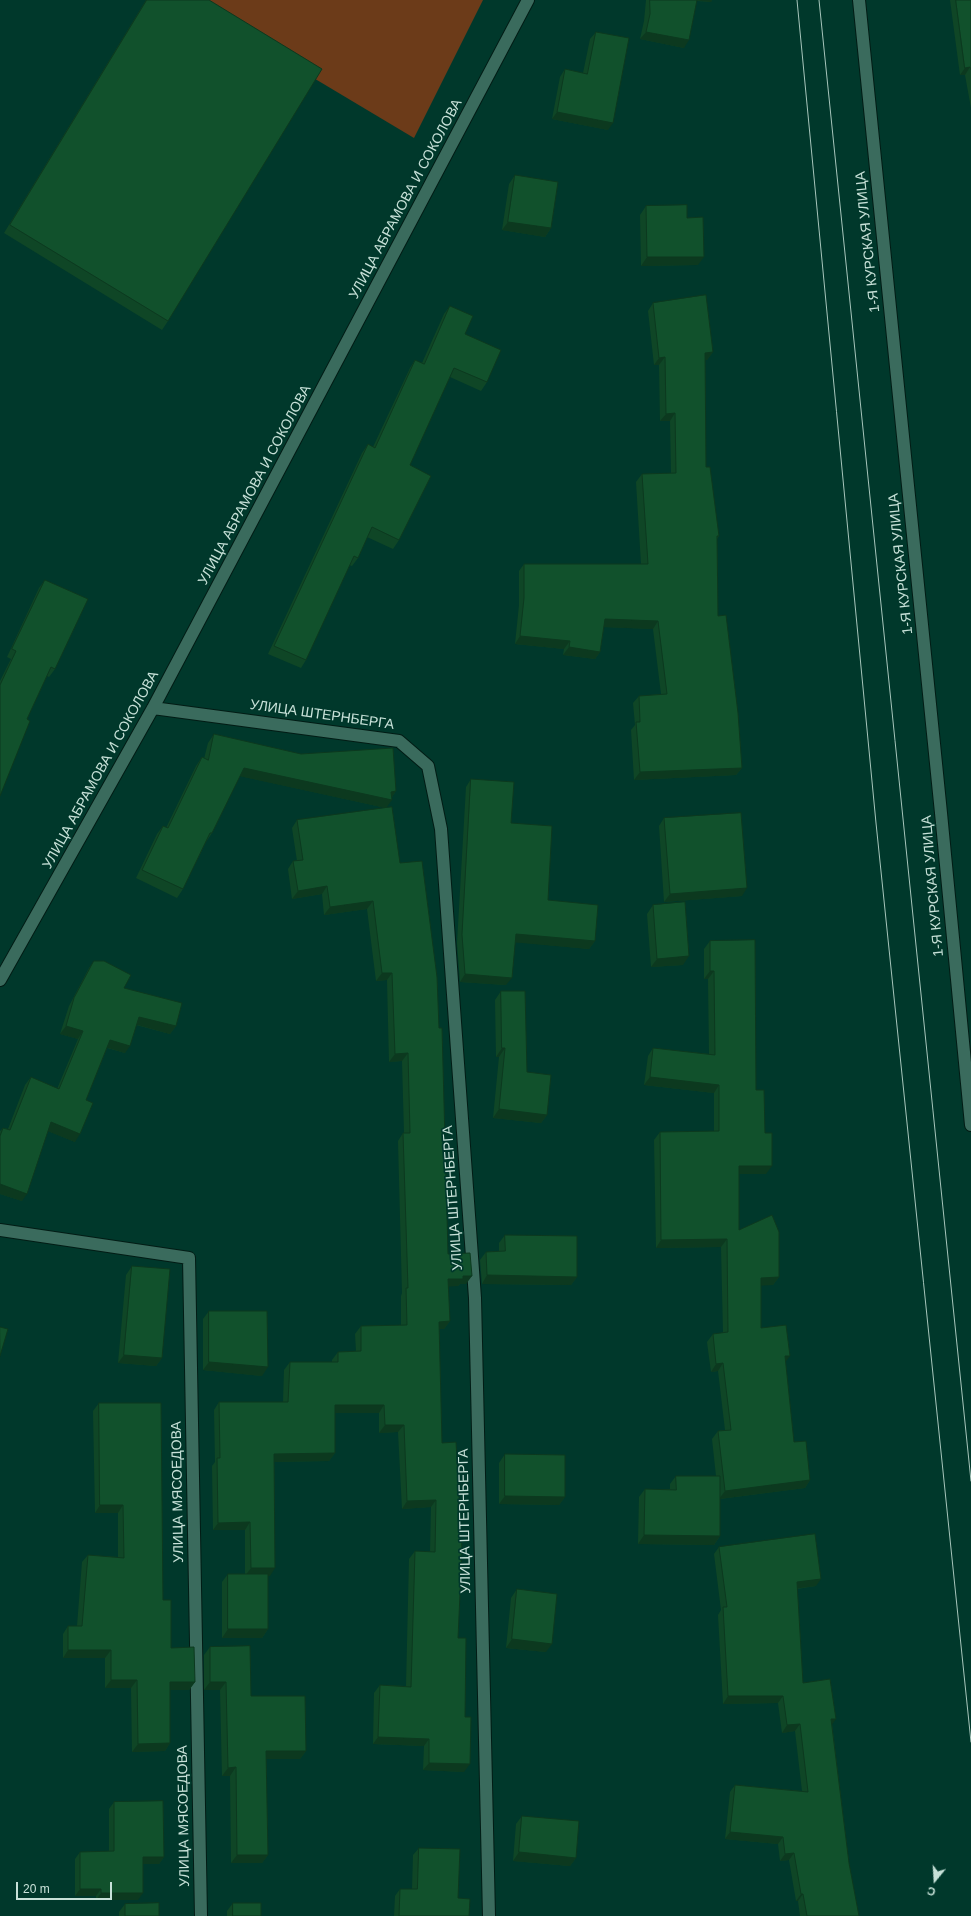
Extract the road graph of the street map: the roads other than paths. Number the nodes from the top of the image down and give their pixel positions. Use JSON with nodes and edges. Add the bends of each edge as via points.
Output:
{"nodes":[{"id":1,"x":528,"y":0,"type":"edge"},
{"id":2,"x":859,"y":0,"type":"edge"},
{"id":3,"x":153,"y":708,"type":"junction"},
{"id":4,"x":0,"y":980,"type":"edge"},
{"id":5,"x":971,"y":1125,"type":"edge"},
{"id":6,"x":0,"y":1230,"type":"edge"},
{"id":7,"x":201,"y":1916,"type":"edge"},
{"id":8,"x":489,"y":1916,"type":"edge"}],
"edges":[{"from":1,"to":3,"type":"street","name":"УЛИЦА АБРАМОВА И СОКОЛОВА"},
{"from":2,"to":5,"type":"street","name":"1-Я КУРСКАЯ УЛИЦА"},
{"from":3,"to":4,"type":"street","name":"УЛИЦА АБРАМОВА И СОКОЛОВА"},
{"from":3,"to":8,"type":"street","name":"УЛИЦА ШТЕРНБЕРГА","via":[[399,741],[428,766],[441,829],[476,1298]]},
{"from":6,"to":7,"type":"street","name":"УЛИЦА МЯСОЕДОВА","via":[[189,1258]]}]}
